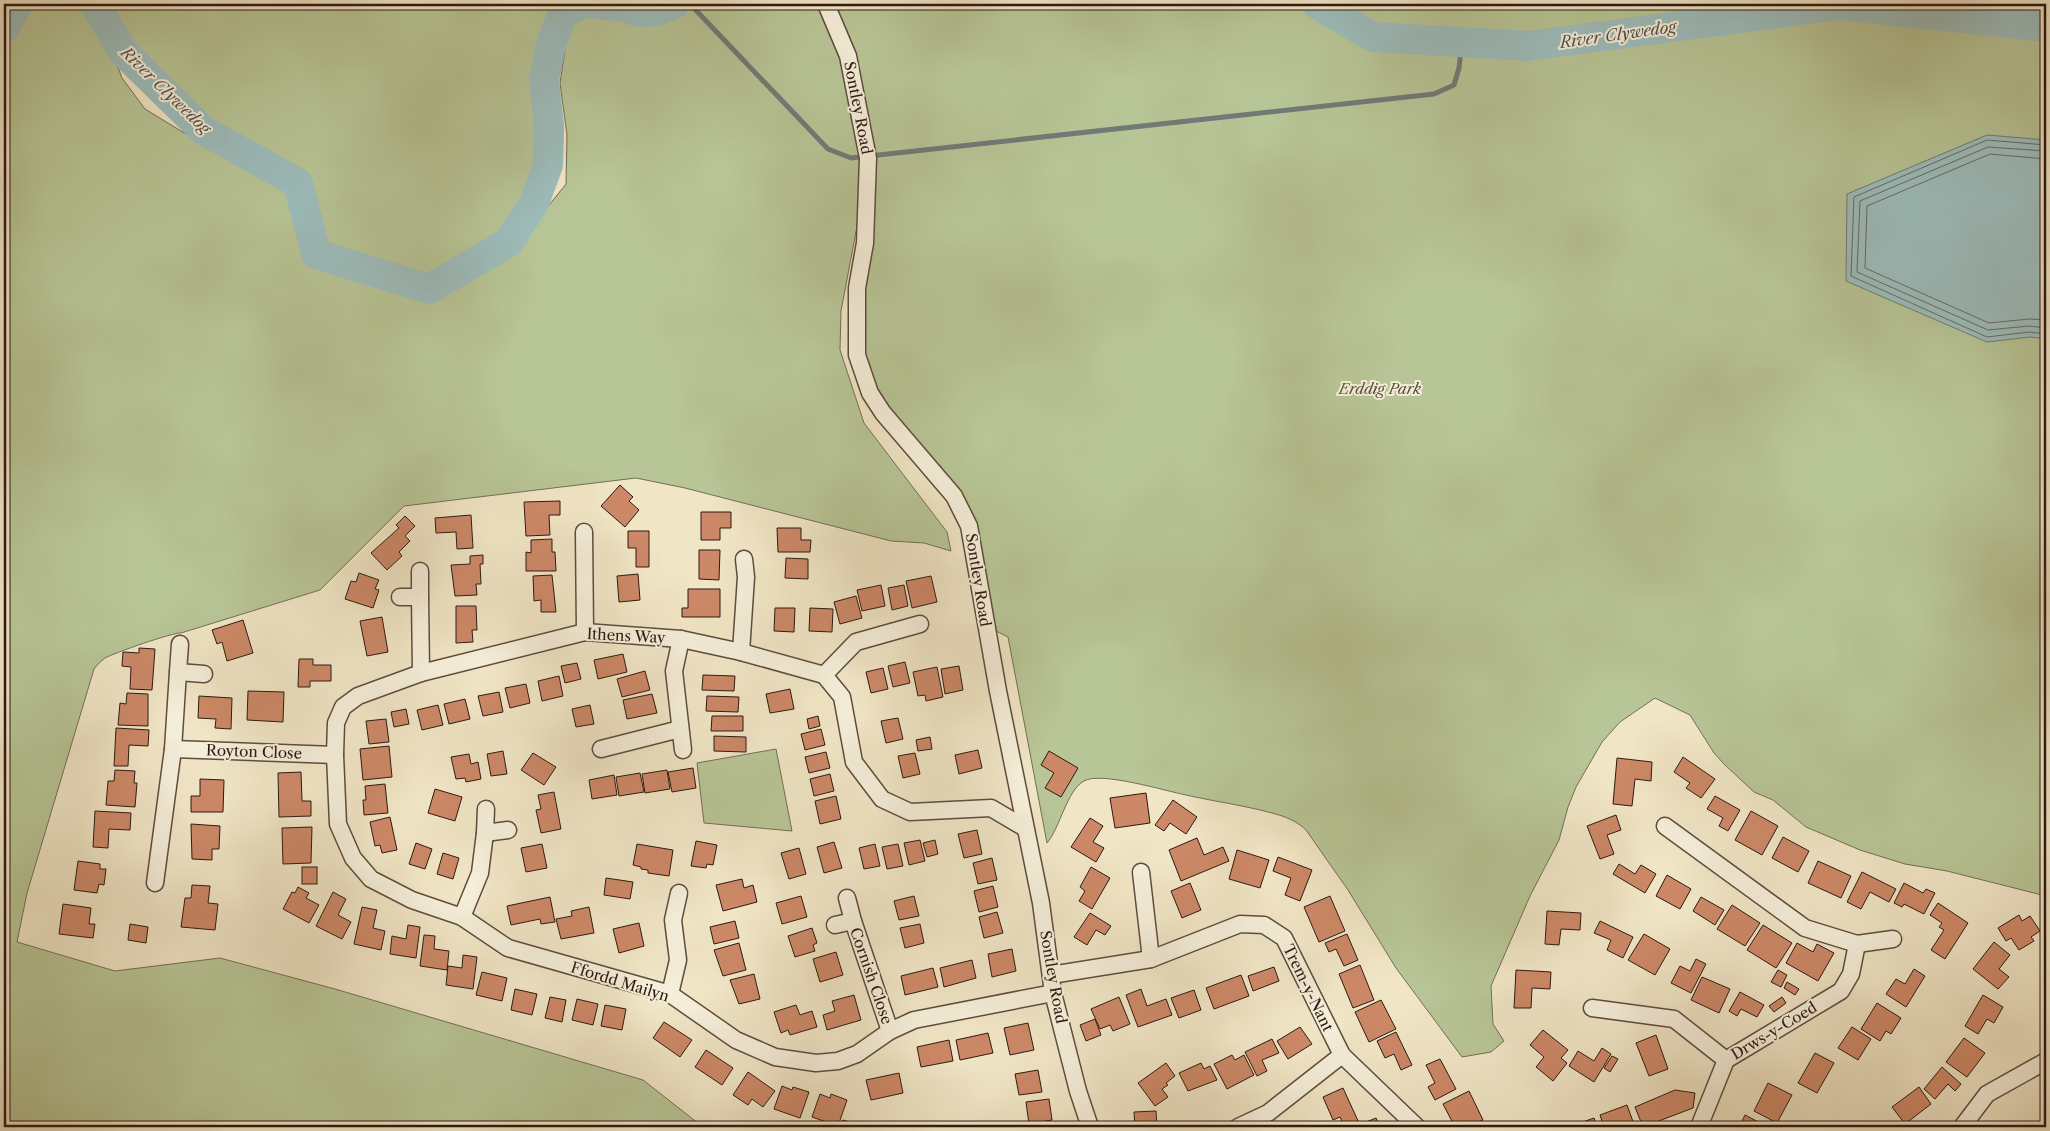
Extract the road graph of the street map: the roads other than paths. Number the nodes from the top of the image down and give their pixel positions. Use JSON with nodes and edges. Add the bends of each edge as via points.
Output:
{"nodes":[{"id":1,"x":826,"y":4,"type":"edge"},
{"id":2,"x":584,"y":532,"type":"dead end"},
{"id":3,"x":744,"y":559,"type":"dead end"},
{"id":4,"x":420,"y":571,"type":"dead end"},
{"id":5,"x":400,"y":597,"type":"dead end"},
{"id":6,"x":420,"y":597,"type":"junction"},
{"id":7,"x":920,"y":624,"type":"dead end"},
{"id":8,"x":585,"y":632,"type":"junction"},
{"id":9,"x":681,"y":639,"type":"junction"},
{"id":10,"x":180,"y":644,"type":"dead end"},
{"id":11,"x":741,"y":652,"type":"junction"},
{"id":12,"x":178,"y":672,"type":"junction"},
{"id":13,"x":204,"y":674,"type":"dead end"},
{"id":14,"x":421,"y":674,"type":"junction"},
{"id":15,"x":824,"y":675,"type":"junction"},
{"id":16,"x":680,"y":729,"type":"junction"},
{"id":17,"x":173,"y":749,"type":"junction"},
{"id":18,"x":600,"y":749,"type":"dead end"},
{"id":19,"x":683,"y":750,"type":"dead end"},
{"id":20,"x":334,"y":755,"type":"junction"},
{"id":21,"x":486,"y":809,"type":"dead end"},
{"id":22,"x":1665,"y":826,"type":"dead end"},
{"id":23,"x":1025,"y":828,"type":"junction"},
{"id":24,"x":508,"y":830,"type":"dead end"},
{"id":25,"x":486,"y":833,"type":"junction"},
{"id":26,"x":1142,"y":872,"type":"dead end"},
{"id":27,"x":155,"y":883,"type":"dead end"},
{"id":28,"x":679,"y":893,"type":"dead end"},
{"id":29,"x":847,"y":898,"type":"dead end"},
{"id":30,"x":412,"y":900,"type":"joint"},
{"id":31,"x":462,"y":917,"type":"junction"},
{"id":32,"x":853,"y":921,"type":"junction"},
{"id":33,"x":835,"y":925,"type":"dead end"},
{"id":34,"x":1893,"y":939,"type":"dead end"},
{"id":35,"x":1857,"y":944,"type":"junction"},
{"id":36,"x":1151,"y":959,"type":"junction"},
{"id":37,"x":1051,"y":975,"type":"junction"},
{"id":38,"x":1053,"y":993,"type":"junction"},
{"id":39,"x":670,"y":994,"type":"junction"},
{"id":40,"x":1592,"y":1008,"type":"dead end"},
{"id":41,"x":890,"y":1031,"type":"junction"},
{"id":42,"x":1342,"y":1056,"type":"junction"},
{"id":43,"x":1726,"y":1060,"type":"junction"},
{"id":44,"x":2046,"y":1061,"type":"edge"},
{"id":45,"x":1090,"y":1127,"type":"edge"},
{"id":46,"x":1238,"y":1127,"type":"edge"},
{"id":47,"x":1417,"y":1127,"type":"edge"},
{"id":48,"x":1698,"y":1127,"type":"edge"},
{"id":49,"x":1962,"y":1127,"type":"edge"}],
"edges":[{"from":1,"to":23,"type":"street","name":"Sontley Road","via":[[848,56],[867,154],[865,244],[856,288],[857,355],[870,393],[954,496],[969,526]]},
{"from":2,"to":8,"type":"street"},
{"from":3,"to":11,"type":"street","via":[[746,577]]},
{"from":4,"to":6,"type":"street"},
{"from":5,"to":6,"type":"street"},
{"from":6,"to":14,"type":"street"},
{"from":7,"to":15,"type":"street","via":[[856,642]]},
{"from":8,"to":9,"type":"street","name":"Ithens Way"},
{"from":8,"to":14,"type":"street","name":"Ithens Way"},
{"from":9,"to":11,"type":"street","name":"Ithens Way"},
{"from":9,"to":16,"type":"street","via":[[674,671]]},
{"from":10,"to":12,"type":"street"},
{"from":11,"to":15,"type":"street","name":"Ithens Way"},
{"from":12,"to":13,"type":"street"},
{"from":12,"to":17,"type":"street"},
{"from":14,"to":20,"type":"street","name":"Ithens Way","via":[[358,696],[343,707],[336,723]]},
{"from":15,"to":23,"type":"street","via":[[842,697],[854,762],[882,799],[910,812],[991,808]]},
{"from":16,"to":18,"type":"street"},
{"from":16,"to":19,"type":"street"},
{"from":17,"to":20,"type":"street","name":"Royton Close"},
{"from":17,"to":27,"type":"street"},
{"from":20,"to":30,"type":"street","name":"Ithens Way","via":[[338,824],[353,858],[370,879]]},
{"from":21,"to":25,"type":"street"},
{"from":22,"to":35,"type":"street","via":[[1805,928]]},
{"from":23,"to":37,"type":"street","name":"Sontley Road","via":[[1041,904]]},
{"from":24,"to":25,"type":"street"},
{"from":25,"to":31,"type":"street","via":[[480,873]]},
{"from":26,"to":36,"type":"street"},
{"from":28,"to":39,"type":"street","via":[[673,920],[678,960]]},
{"from":29,"to":32,"type":"street","name":"Cornish Close"},
{"from":30,"to":31,"type":"street","name":"Ffordd Mailyn"},
{"from":31,"to":39,"type":"street","name":"Ffordd Mailyn","via":[[508,948]]},
{"from":32,"to":33,"type":"street","name":"Cornish Close"},
{"from":32,"to":41,"type":"street","name":"Cornish Close"},
{"from":34,"to":35,"type":"street"},
{"from":35,"to":43,"type":"street","name":"Drws-y-Coed","via":[[1851,974],[1841,991]]},
{"from":36,"to":37,"type":"street","name":"Trem-y-Nant"},
{"from":36,"to":42,"type":"street","name":"Trem-y-Nant","via":[[1240,924],[1264,925],[1284,938]]},
{"from":37,"to":38,"type":"street","name":"Sontley Road"},
{"from":38,"to":41,"type":"street","name":"Ffordd Mailyn","via":[[914,1020]]},
{"from":38,"to":45,"type":"street","name":"Sontley Road"},
{"from":39,"to":41,"type":"street","name":"Ffordd Mailyn","via":[[736,1040],[796,1062],[838,1061],[857,1054]]},
{"from":40,"to":43,"type":"street","via":[[1674,1019]]},
{"from":42,"to":46,"type":"street","via":[[1268,1113]]},
{"from":42,"to":47,"type":"street","name":"Trem-y-Nant"},
{"from":43,"to":48,"type":"street","name":"Drws-y-Coed"},
{"from":44,"to":49,"type":"street","via":[[1987,1094]]}]}
